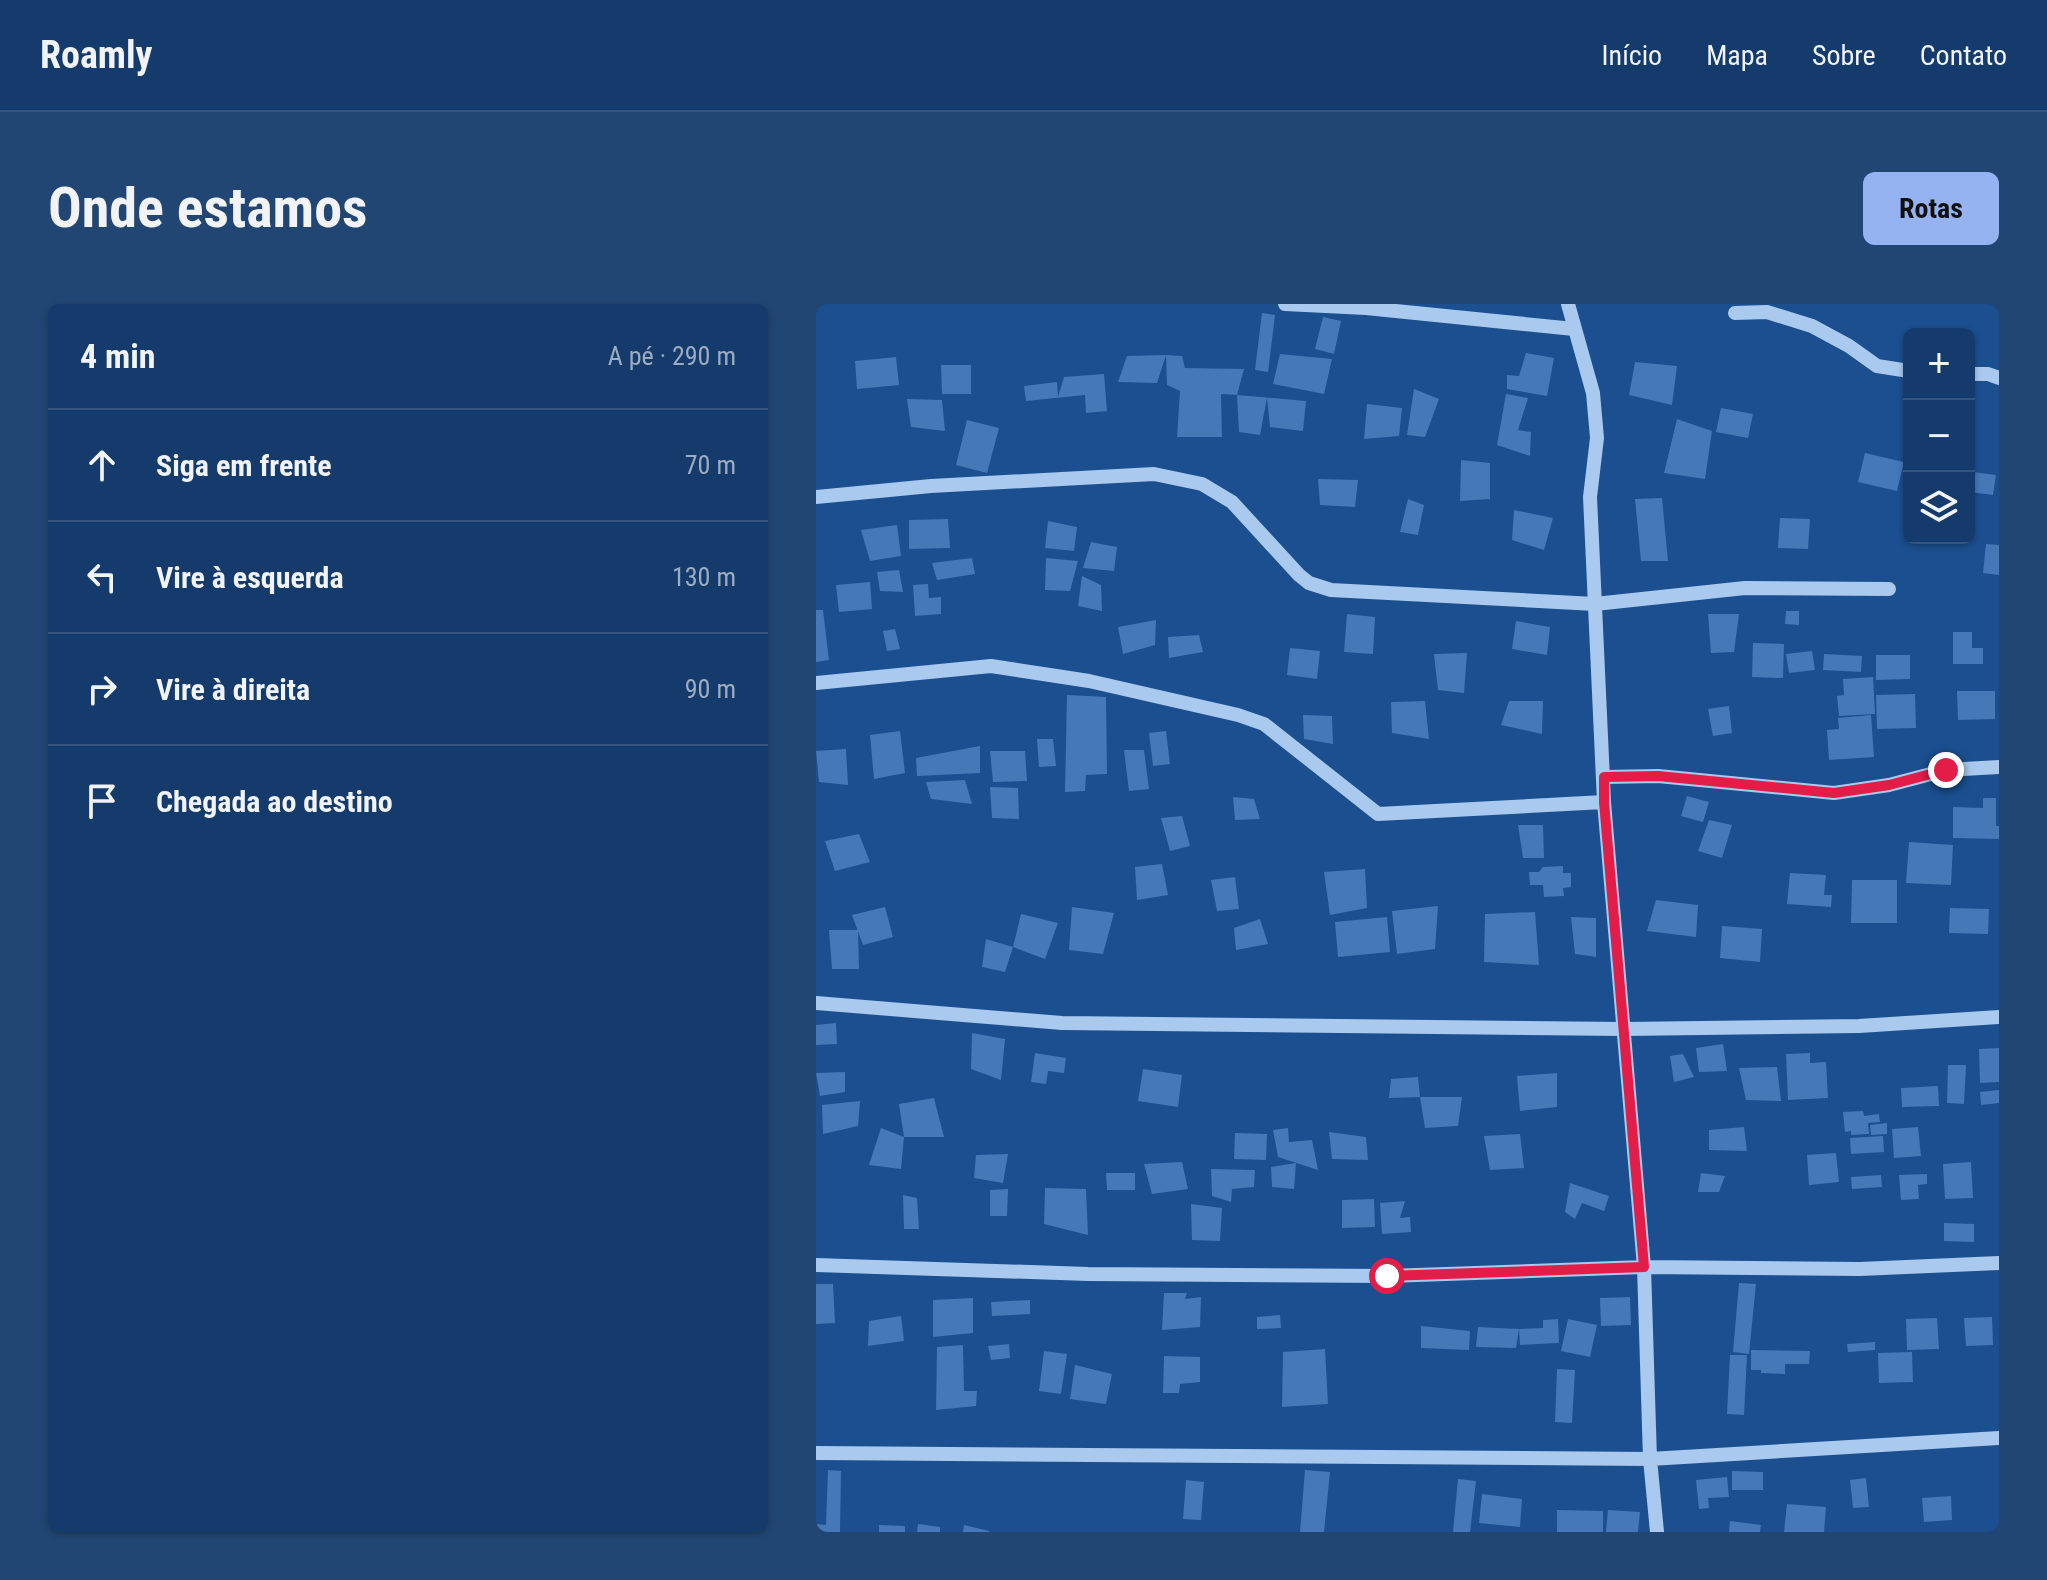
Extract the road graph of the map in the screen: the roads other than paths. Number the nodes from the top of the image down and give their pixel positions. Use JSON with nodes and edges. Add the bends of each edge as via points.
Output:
{"nodes":[{"id":1,"x":1285,"y":304,"type":"edge"},
{"id":2,"x":1568,"y":304,"type":"edge"},
{"id":3,"x":1735,"y":313,"type":"dead end"},
{"id":4,"x":1574,"y":329,"type":"junction"},
{"id":5,"x":1903,"y":370,"type":"edge"},
{"id":6,"x":1975,"y":374,"type":"edge"},
{"id":7,"x":1999,"y":378,"type":"edge"},
{"id":8,"x":816,"y":497,"type":"edge"},
{"id":9,"x":1889,"y":589,"type":"dead end"},
{"id":10,"x":1595,"y":604,"type":"junction"},
{"id":11,"x":816,"y":683,"type":"edge"},
{"id":12,"x":1999,"y":767,"type":"edge"},
{"id":13,"x":1604,"y":777,"type":"junction"},
{"id":14,"x":1604,"y":802,"type":"junction"},
{"id":15,"x":816,"y":1003,"type":"edge"},
{"id":16,"x":1999,"y":1017,"type":"edge"},
{"id":17,"x":1624,"y":1029,"type":"junction"},
{"id":18,"x":1999,"y":1263,"type":"edge"},
{"id":19,"x":816,"y":1265,"type":"edge"},
{"id":20,"x":1644,"y":1267,"type":"junction"},
{"id":21,"x":1999,"y":1438,"type":"edge"},
{"id":22,"x":816,"y":1453,"type":"edge"},
{"id":23,"x":1650,"y":1459,"type":"junction"},
{"id":24,"x":1657,"y":1532,"type":"edge"}],
"edges":[{"from":1,"to":4,"type":"street"},
{"from":2,"to":4,"type":"street"},
{"from":3,"to":5,"type":"street","via":[[1767,312],[1812,326],[1877,366]]},
{"from":4,"to":10,"type":"street","via":[[1593,393],[1597,438],[1590,497]]},
{"from":6,"to":7,"type":"street"},
{"from":8,"to":10,"type":"street","via":[[1154,474],[1202,484],[1232,502],[1299,575],[1331,590]]},
{"from":9,"to":10,"type":"street","via":[[1745,588]]},
{"from":10,"to":13,"type":"street"},
{"from":11,"to":14,"type":"street","via":[[991,666],[1089,681],[1238,715],[1264,724],[1378,814]]},
{"from":12,"to":13,"type":"street","via":[[1946,770],[1834,793],[1658,776]]},
{"from":13,"to":14,"type":"street"},
{"from":14,"to":17,"type":"street"},
{"from":15,"to":17,"type":"street","via":[[1062,1023]]},
{"from":16,"to":17,"type":"street","via":[[1859,1026]]},
{"from":17,"to":20,"type":"street"},
{"from":18,"to":20,"type":"street","via":[[1860,1269]]},
{"from":19,"to":20,"type":"street","via":[[1372,1276]]},
{"from":20,"to":23,"type":"street"},
{"from":21,"to":23,"type":"street"},
{"from":22,"to":23,"type":"street"},
{"from":23,"to":24,"type":"street"}]}
